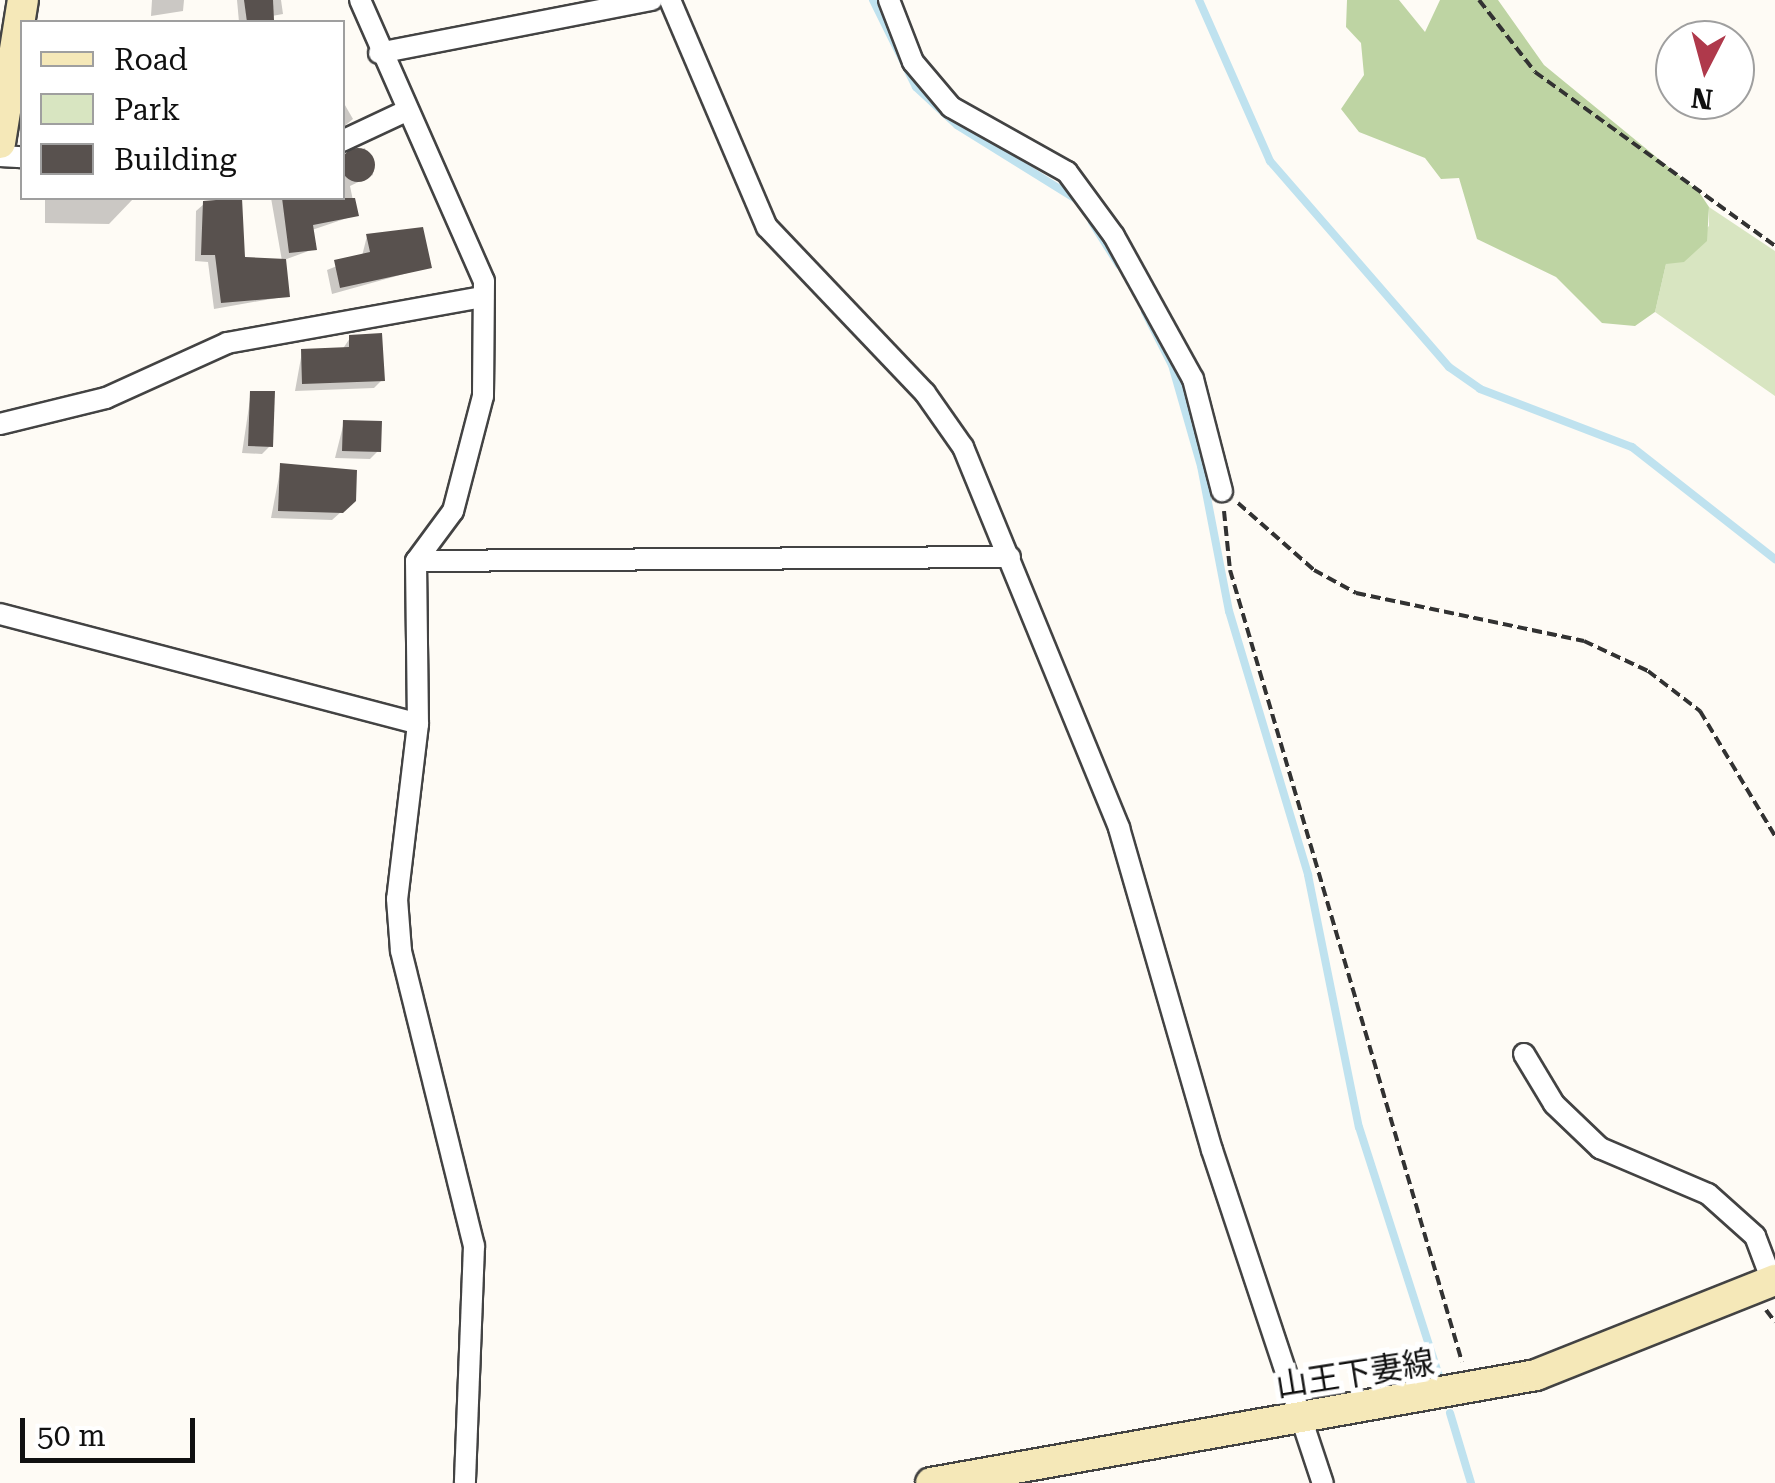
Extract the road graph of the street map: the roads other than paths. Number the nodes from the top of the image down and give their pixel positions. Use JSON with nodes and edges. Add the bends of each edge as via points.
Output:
{"nodes":[{"id":1,"x":23,"y":0,"type":"edge"},
{"id":2,"x":360,"y":0,"type":"edge"},
{"id":3,"x":652,"y":0,"type":"edge"},
{"id":4,"x":670,"y":0,"type":"edge"},
{"id":5,"x":889,"y":0,"type":"edge"},
{"id":6,"x":379,"y":53,"type":"junction"},
{"id":7,"x":406,"y":111,"type":"junction"},
{"id":8,"x":345,"y":140,"type":"edge"},
{"id":9,"x":0,"y":143,"type":"edge"},
{"id":10,"x":483,"y":297,"type":"junction"},
{"id":11,"x":0,"y":424,"type":"edge"},
{"id":12,"x":1222,"y":491,"type":"road end"},
{"id":13,"x":1010,"y":557,"type":"junction"},
{"id":14,"x":416,"y":561,"type":"junction"},
{"id":15,"x":0,"y":614,"type":"edge"},
{"id":16,"x":418,"y":724,"type":"junction"},
{"id":17,"x":1524,"y":1054,"type":"dead end"},
{"id":18,"x":1773,"y":1281,"type":"edge"},
{"id":19,"x":1301,"y":1418,"type":"junction"},
{"id":20,"x":464,"y":1483,"type":"edge"},
{"id":21,"x":931,"y":1483,"type":"edge"},
{"id":22,"x":1323,"y":1483,"type":"edge"}],
"edges":[{"from":1,"to":9,"type":"main road"},
{"from":2,"to":6,"type":"street"},
{"from":3,"to":6,"type":"street"},
{"from":4,"to":13,"type":"street","via":[[767,228],[925,392],[963,447]]},
{"from":5,"to":12,"type":"street","via":[[913,62],[951,107],[1067,172],[1114,236],[1193,379]]},
{"from":6,"to":7,"type":"street"},
{"from":7,"to":8,"type":"street"},
{"from":7,"to":10,"type":"street","via":[[484,281]]},
{"from":10,"to":11,"type":"street","via":[[227,343],[106,398]]},
{"from":10,"to":14,"type":"street","via":[[478,415],[453,511]]},
{"from":13,"to":14,"type":"street"},
{"from":13,"to":19,"type":"street","via":[[1119,828]]},
{"from":14,"to":16,"type":"street"},
{"from":15,"to":16,"type":"street"},
{"from":16,"to":20,"type":"street","via":[[397,899],[400,952],[474,1246]]},
{"from":17,"to":18,"type":"street","via":[[1554,1104],[1600,1148],[1708,1194],[1755,1236]]},
{"from":18,"to":19,"type":"main road","name":"山王下妻線","via":[[1607,1353],[1472,1390]]},
{"from":19,"to":21,"type":"main road","name":"山王下妻線"},
{"from":19,"to":22,"type":"street"}]}
